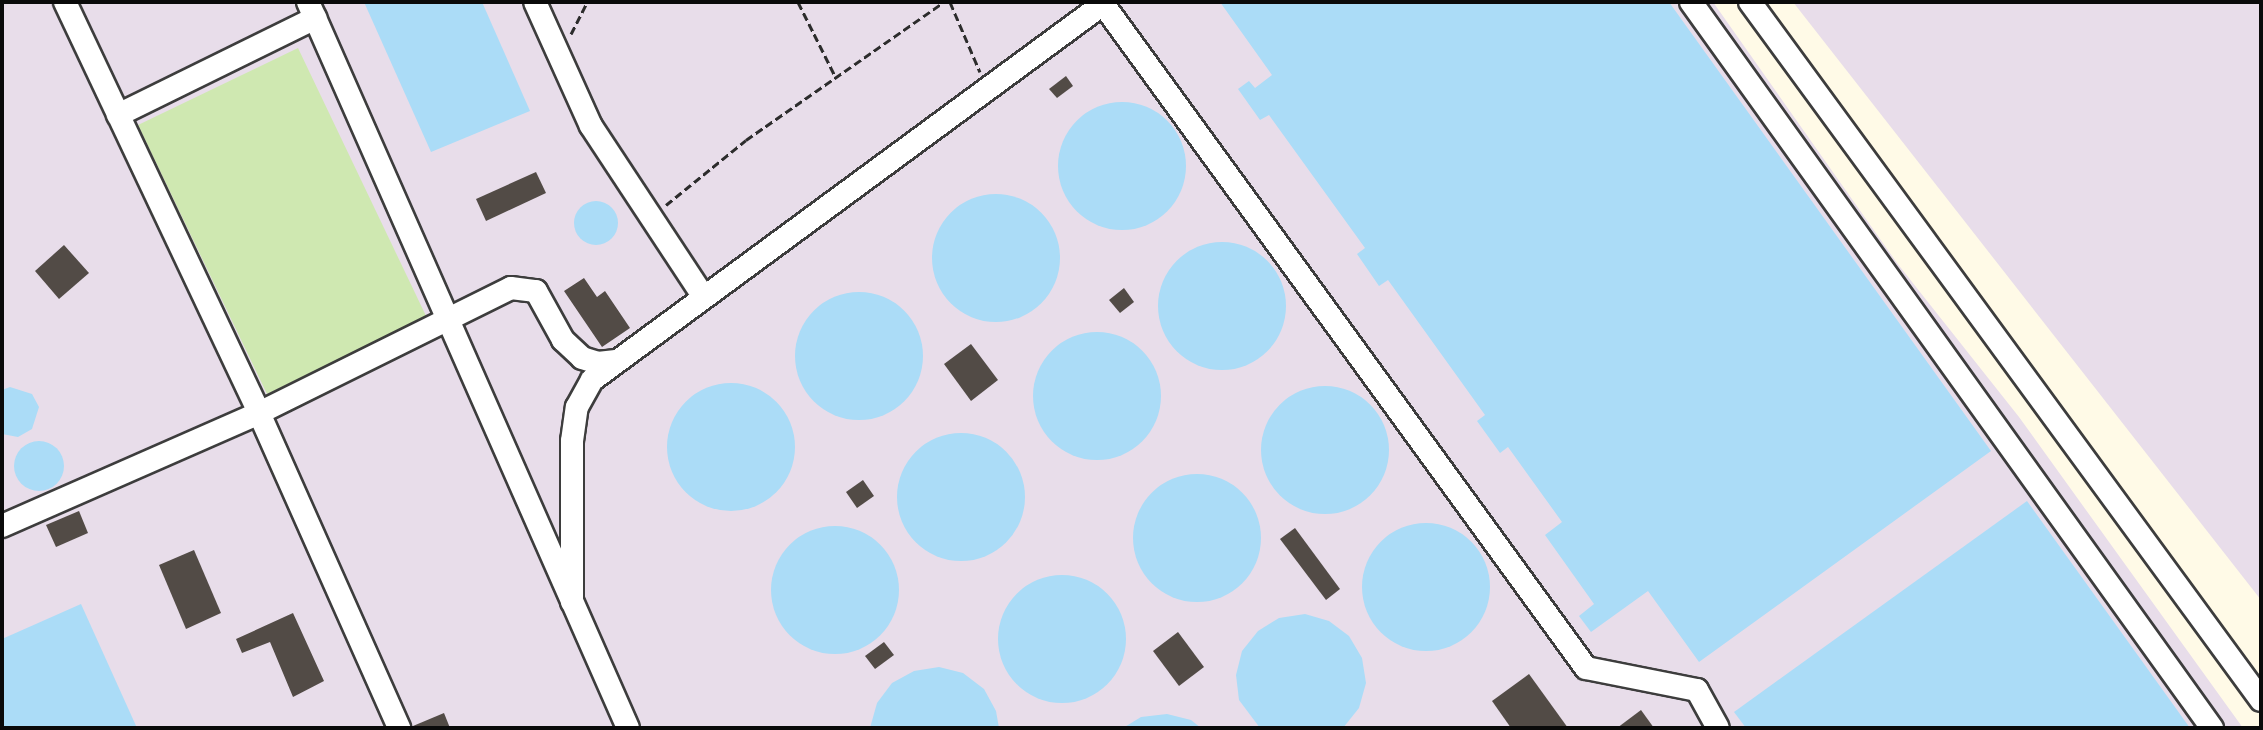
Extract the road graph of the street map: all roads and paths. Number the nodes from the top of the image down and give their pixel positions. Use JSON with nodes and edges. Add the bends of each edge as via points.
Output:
{"nodes":[{"id":1,"x":65,"y":2,"type":"edge"},
{"id":2,"x":535,"y":2,"type":"edge"},
{"id":3,"x":587,"y":2,"type":"edge"},
{"id":4,"x":798,"y":2,"type":"edge"},
{"id":5,"x":934,"y":2,"type":"edge"},
{"id":6,"x":947,"y":2,"type":"edge"},
{"id":7,"x":1691,"y":2,"type":"edge"},
{"id":8,"x":1750,"y":2,"type":"edge"},
{"id":9,"x":939,"y":6,"type":"junction"},
{"id":10,"x":312,"y":10,"type":"edge"},
{"id":11,"x":565,"y":69,"type":"junction"},
{"id":12,"x":836,"y":78,"type":"junction"},
{"id":13,"x":988,"y":89,"type":"junction"},
{"id":14,"x":118,"y":115,"type":"junction"},
{"id":15,"x":651,"y":218,"type":"junction"},
{"id":16,"x":703,"y":296,"type":"junction"},
{"id":17,"x":448,"y":319,"type":"junction"},
{"id":18,"x":614,"y":361,"type":"junction"},
{"id":19,"x":259,"y":413,"type":"junction"},
{"id":20,"x":2,"y":526,"type":"edge"},
{"id":21,"x":572,"y":602,"type":"junction"},
{"id":22,"x":2261,"y":700,"type":"edge"},
{"id":23,"x":399,"y":728,"type":"edge"},
{"id":24,"x":628,"y":728,"type":"edge"},
{"id":25,"x":1718,"y":728,"type":"edge"},
{"id":26,"x":2212,"y":728,"type":"edge"}],
"edges":[{"from":1,"to":14,"type":"lane"},
{"from":2,"to":11,"type":"lane"},
{"from":3,"to":11,"type":"path","via":[[570,35]]},
{"from":4,"to":12,"type":"path"},
{"from":5,"to":9,"type":"path"},
{"from":6,"to":9,"type":"path"},
{"from":6,"to":13,"type":"path"},
{"from":7,"to":26,"type":"lane"},
{"from":8,"to":22,"type":"lane"},
{"from":9,"to":12,"type":"path"},
{"from":10,"to":14,"type":"lane"},
{"from":10,"to":17,"type":"lane"},
{"from":11,"to":15,"type":"lane","via":[[591,126]]},
{"from":12,"to":15,"type":"path","via":[[746,140]]},
{"from":13,"to":16,"type":"lane"},
{"from":13,"to":25,"type":"lane","via":[[1103,4],[1586,668],[1697,690]]},
{"from":14,"to":19,"type":"lane"},
{"from":15,"to":16,"type":"lane"},
{"from":16,"to":18,"type":"lane"},
{"from":17,"to":18,"type":"lane","via":[[511,288],[536,291],[563,340],[582,358]]},
{"from":17,"to":19,"type":"lane"},
{"from":17,"to":21,"type":"lane"},
{"from":18,"to":21,"type":"lane","via":[[592,380],[577,407],[572,441]]},
{"from":19,"to":20,"type":"lane"},
{"from":19,"to":23,"type":"lane"},
{"from":21,"to":24,"type":"lane"}]}
